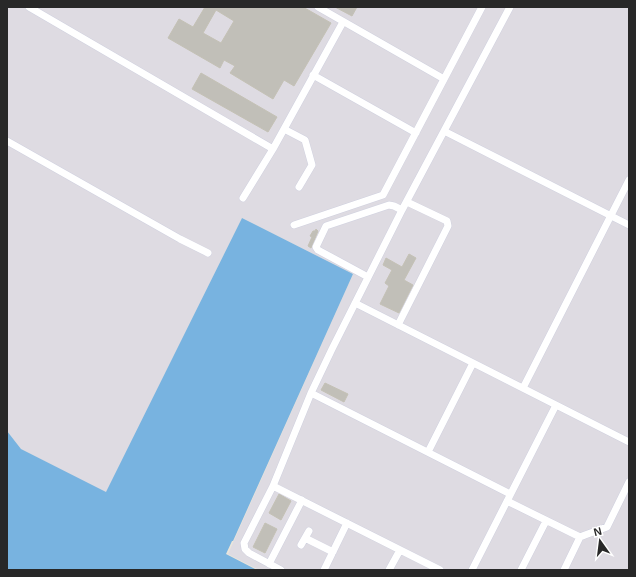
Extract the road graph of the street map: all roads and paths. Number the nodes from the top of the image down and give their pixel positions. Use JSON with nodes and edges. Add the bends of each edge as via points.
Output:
{"nodes":[{"id":1,"x":29,"y":7,"type":"edge"},
{"id":2,"x":318,"y":7,"type":"edge"},
{"id":3,"x":482,"y":7,"type":"edge"},
{"id":4,"x":510,"y":7,"type":"edge"},
{"id":5,"x":343,"y":22,"type":"junction"},
{"id":6,"x":313,"y":75,"type":"junction"},
{"id":7,"x":444,"y":79,"type":"junction"},
{"id":8,"x":284,"y":129,"type":"junction"},
{"id":9,"x":444,"y":131,"type":"junction"},
{"id":10,"x":416,"y":133,"type":"junction"},
{"id":11,"x":7,"y":141,"type":"edge"},
{"id":12,"x":273,"y":149,"type":"junction"},
{"id":13,"x":629,"y":180,"type":"edge"},
{"id":14,"x":299,"y":188,"type":"dead end"},
{"id":15,"x":243,"y":198,"type":"dead end"},
{"id":16,"x":407,"y":202,"type":"junction"},
{"id":17,"x":402,"y":210,"type":"junction"},
{"id":18,"x":611,"y":216,"type":"junction"},
{"id":19,"x":294,"y":225,"type":"dead end"},
{"id":20,"x":629,"y":225,"type":"edge"},
{"id":21,"x":208,"y":254,"type":"dead end"},
{"id":22,"x":368,"y":277,"type":"junction"},
{"id":23,"x":355,"y":303,"type":"junction"},
{"id":24,"x":398,"y":325,"type":"junction"},
{"id":25,"x":473,"y":363,"type":"junction"},
{"id":26,"x":523,"y":388,"type":"junction"},
{"id":27,"x":311,"y":393,"type":"junction"},
{"id":28,"x":556,"y":405,"type":"junction"},
{"id":29,"x":629,"y":442,"type":"edge"},
{"id":30,"x":428,"y":452,"type":"junction"},
{"id":31,"x":629,"y":482,"type":"edge"},
{"id":32,"x":273,"y":486,"type":"junction"},
{"id":33,"x":509,"y":497,"type":"junction"},
{"id":34,"x":302,"y":500,"type":"junction"},
{"id":35,"x":546,"y":521,"type":"junction"},
{"id":36,"x":347,"y":523,"type":"junction"},
{"id":37,"x":309,"y":531,"type":"dead end"},
{"id":38,"x":580,"y":537,"type":"junction"},
{"id":39,"x":400,"y":550,"type":"junction"},
{"id":40,"x":333,"y":552,"type":"junction"},
{"id":41,"x":269,"y":564,"type":"junction"},
{"id":42,"x":281,"y":570,"type":"edge"},
{"id":43,"x":324,"y":570,"type":"edge"},
{"id":44,"x":389,"y":570,"type":"edge"},
{"id":45,"x":440,"y":570,"type":"edge"},
{"id":46,"x":472,"y":570,"type":"edge"},
{"id":47,"x":521,"y":570,"type":"edge"},
{"id":48,"x":564,"y":570,"type":"edge"}],
"edges":[{"from":1,"to":12,"type":"street"},
{"from":2,"to":5,"type":"street"},
{"from":3,"to":7,"type":"street"},
{"from":4,"to":9,"type":"street"},
{"from":5,"to":6,"type":"street"},
{"from":5,"to":7,"type":"street"},
{"from":6,"to":8,"type":"street"},
{"from":6,"to":10,"type":"street"},
{"from":7,"to":10,"type":"street"},
{"from":8,"to":12,"type":"street"},
{"from":8,"to":14,"type":"street","via":[[305,140],[312,165]]},
{"from":9,"to":16,"type":"street"},
{"from":9,"to":18,"type":"street"},
{"from":10,"to":19,"type":"street","via":[[383,195]]},
{"from":11,"to":21,"type":"street"},
{"from":12,"to":15,"type":"street"},
{"from":13,"to":18,"type":"street"},
{"from":16,"to":17,"type":"street"},
{"from":16,"to":24,"type":"street","via":[[447,221],[448,226]]},
{"from":17,"to":22,"type":"street"},
{"from":17,"to":22,"type":"street","via":[[389,205],[326,226],[316,248]]},
{"from":18,"to":20,"type":"street"},
{"from":18,"to":26,"type":"street"},
{"from":22,"to":23,"type":"street"},
{"from":23,"to":24,"type":"street"},
{"from":23,"to":27,"type":"street"},
{"from":24,"to":25,"type":"street"},
{"from":25,"to":26,"type":"street"},
{"from":25,"to":30,"type":"street"},
{"from":26,"to":28,"type":"street"},
{"from":27,"to":30,"type":"street"},
{"from":27,"to":32,"type":"street"},
{"from":28,"to":29,"type":"street"},
{"from":28,"to":33,"type":"street"},
{"from":30,"to":33,"type":"street"},
{"from":31,"to":38,"type":"street","via":[[607,527]]},
{"from":32,"to":34,"type":"street"},
{"from":32,"to":41,"type":"street","via":[[244,543],[248,553]]},
{"from":33,"to":35,"type":"street"},
{"from":33,"to":46,"type":"street"},
{"from":34,"to":36,"type":"street"},
{"from":34,"to":41,"type":"street"},
{"from":35,"to":38,"type":"street"},
{"from":35,"to":47,"type":"street"},
{"from":36,"to":39,"type":"street"},
{"from":36,"to":40,"type":"street"},
{"from":37,"to":40,"type":"street","via":[[303,542]]},
{"from":38,"to":48,"type":"street"},
{"from":39,"to":44,"type":"street"},
{"from":39,"to":45,"type":"street"},
{"from":40,"to":43,"type":"street"},
{"from":41,"to":42,"type":"street"}]}
